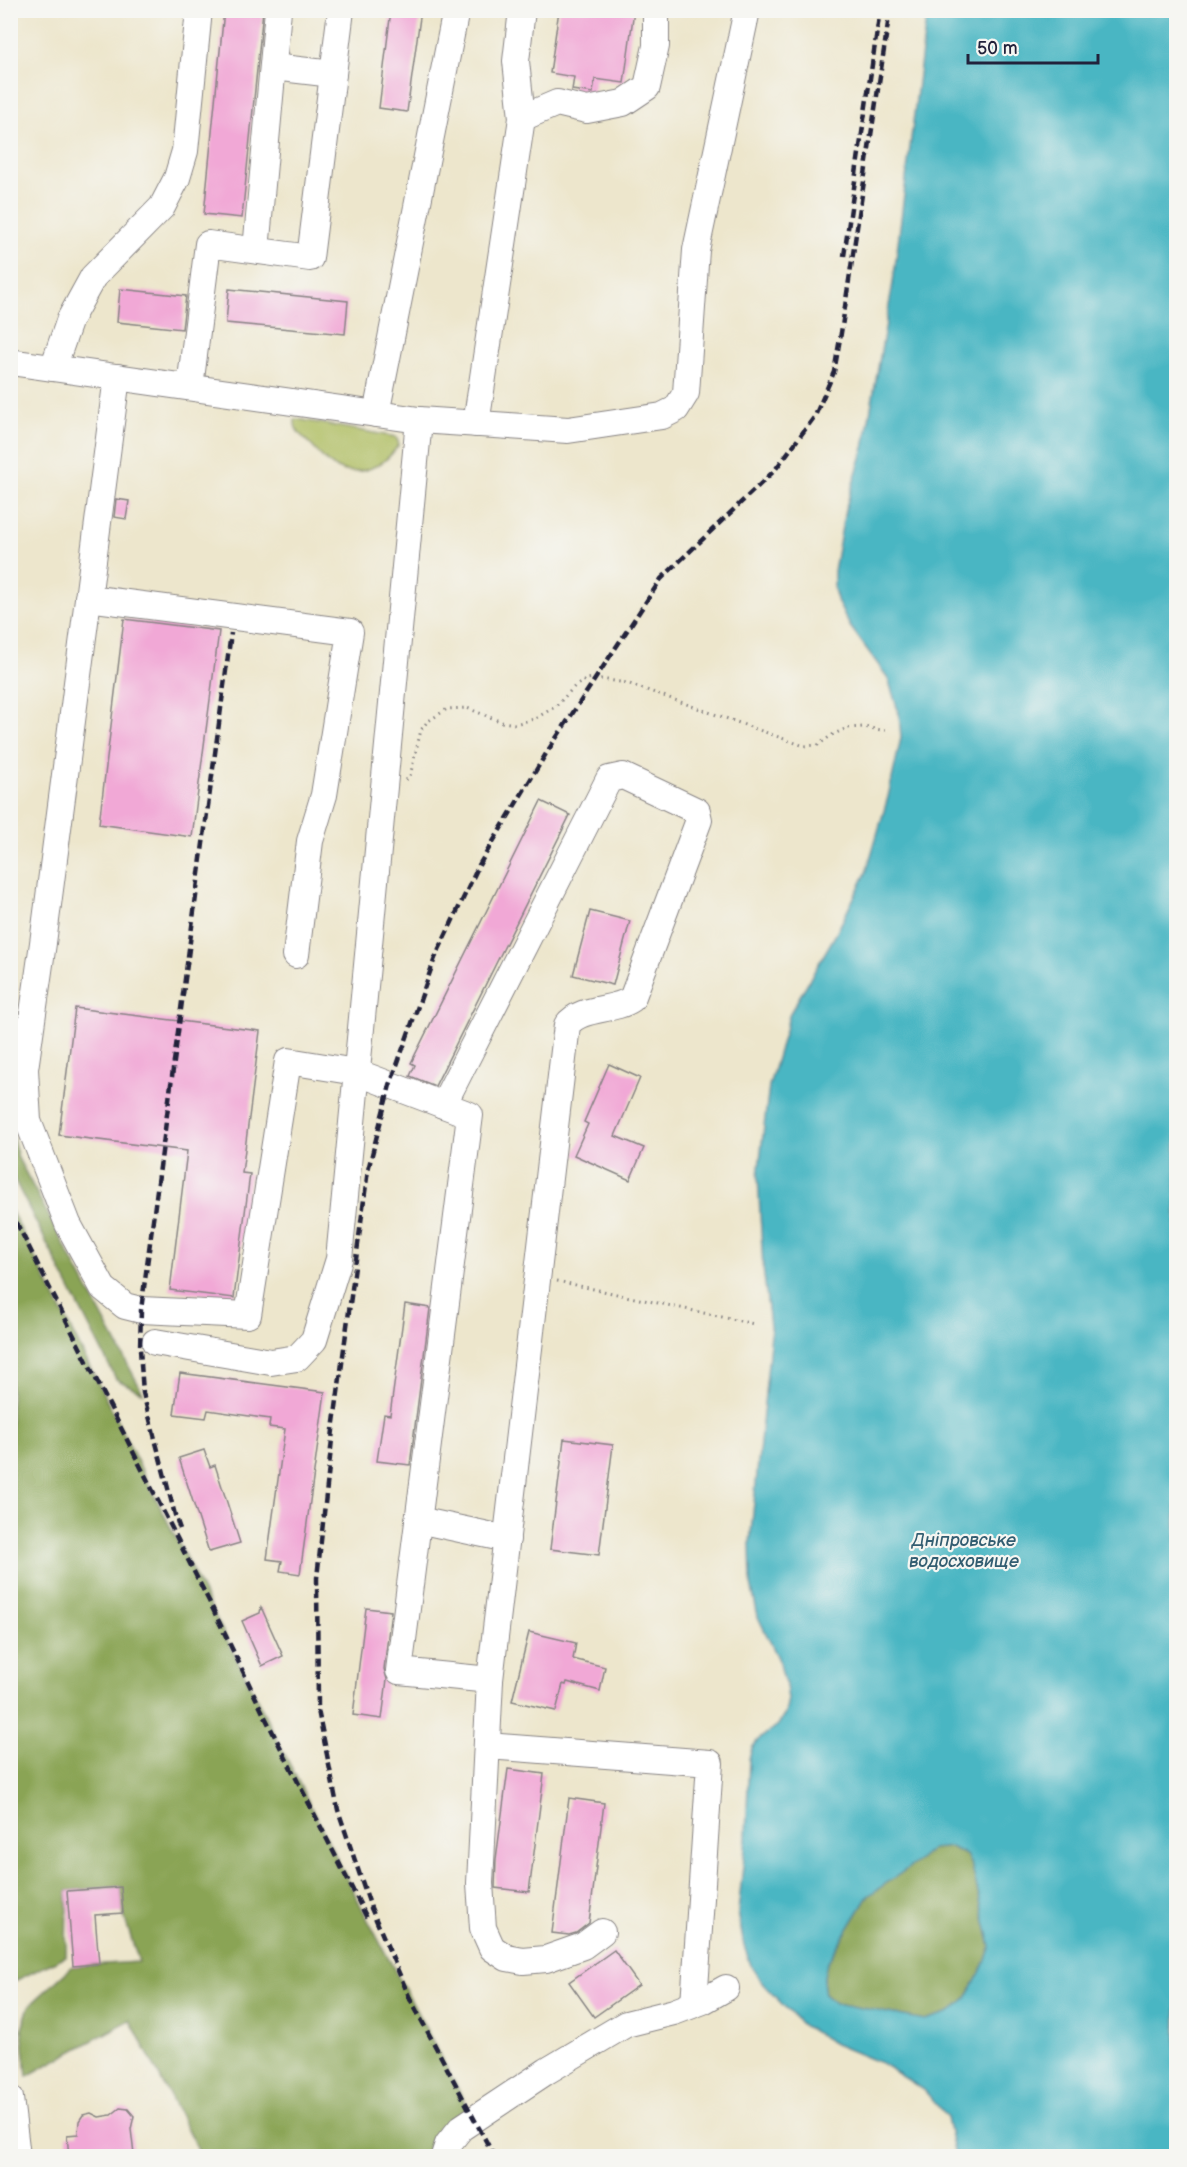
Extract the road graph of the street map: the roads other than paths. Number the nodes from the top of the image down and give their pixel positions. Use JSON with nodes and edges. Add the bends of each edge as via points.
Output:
{"nodes":[{"id":1,"x":199,"y":10,"type":"edge"},
{"id":2,"x":278,"y":10,"type":"edge"},
{"id":3,"x":341,"y":10,"type":"edge"},
{"id":4,"x":456,"y":10,"type":"edge"},
{"id":5,"x":522,"y":10,"type":"edge"},
{"id":6,"x":656,"y":10,"type":"edge"},
{"id":7,"x":747,"y":10,"type":"edge"},
{"id":8,"x":273,"y":68,"type":"junction"},
{"id":9,"x":333,"y":74,"type":"junction"},
{"id":10,"x":522,"y":118,"type":"junction"},
{"id":11,"x":256,"y":250,"type":"junction"},
{"id":12,"x":10,"y":362,"type":"edge"},
{"id":13,"x":53,"y":368,"type":"junction"},
{"id":14,"x":117,"y":377,"type":"junction"},
{"id":15,"x":190,"y":387,"type":"junction"},
{"id":16,"x":376,"y":414,"type":"junction"},
{"id":17,"x":419,"y":420,"type":"junction"},
{"id":18,"x":476,"y":424,"type":"junction"},
{"id":19,"x":88,"y":598,"type":"junction"},
{"id":20,"x":296,"y":955,"type":"dead end"},
{"id":21,"x":356,"y":1072,"type":"junction"},
{"id":22,"x":444,"y":1105,"type":"junction"},
{"id":23,"x":155,"y":1342,"type":"dead end"},
{"id":24,"x":418,"y":1520,"type":"junction"},
{"id":25,"x":507,"y":1539,"type":"junction"},
{"id":26,"x":490,"y":1680,"type":"junction"},
{"id":27,"x":487,"y":1746,"type":"junction"},
{"id":28,"x":602,"y":1932,"type":"dead end"},
{"id":29,"x":726,"y":1988,"type":"dead end"},
{"id":30,"x":694,"y":2004,"type":"junction"},
{"id":31,"x":10,"y":2098,"type":"edge"},
{"id":32,"x":17,"y":2157,"type":"edge"},
{"id":33,"x":444,"y":2157,"type":"edge"}],
"edges":[{"from":1,"to":13,"type":"street","via":[[185,151],[177,178],[162,207],[93,276],[70,319]]},
{"from":2,"to":8,"type":"street"},
{"from":3,"to":9,"type":"street"},
{"from":4,"to":16,"type":"street"},
{"from":5,"to":10,"type":"street","via":[[516,61]]},
{"from":6,"to":10,"type":"street","via":[[656,46],[647,87],[623,103],[587,110],[557,103]]},
{"from":7,"to":18,"type":"street","via":[[696,250],[686,393],[676,409],[663,416],[568,430]]},
{"from":8,"to":9,"type":"street"},
{"from":8,"to":11,"type":"street"},
{"from":9,"to":11,"type":"street","via":[[310,258]]},
{"from":10,"to":18,"type":"street"},
{"from":11,"to":15,"type":"street","via":[[208,244]]},
{"from":12,"to":13,"type":"street"},
{"from":13,"to":14,"type":"street"},
{"from":14,"to":15,"type":"street"},
{"from":14,"to":19,"type":"street"},
{"from":15,"to":16,"type":"street"},
{"from":16,"to":17,"type":"street"},
{"from":17,"to":18,"type":"street"},
{"from":17,"to":21,"type":"street"},
{"from":19,"to":20,"type":"street","via":[[350,632],[324,795],[310,841]]},
{"from":19,"to":21,"type":"street","via":[[25,1069],[28,1121],[68,1224],[103,1288],[125,1306],[141,1310],[248,1316],[288,1061]]},
{"from":21,"to":22,"type":"street"},
{"from":21,"to":23,"type":"street","via":[[339,1259],[314,1340],[297,1358],[271,1362]]},
{"from":22,"to":24,"type":"street","via":[[470,1115]]},
{"from":22,"to":25,"type":"street","via":[[609,779],[623,776],[697,811],[699,820],[632,999],[572,1018],[567,1025]]},
{"from":24,"to":25,"type":"street"},
{"from":24,"to":26,"type":"street","via":[[399,1671]]},
{"from":25,"to":26,"type":"street"},
{"from":26,"to":27,"type":"street"},
{"from":27,"to":28,"type":"street","via":[[480,1883],[483,1928],[492,1948],[507,1958],[546,1959],[583,1946]]},
{"from":27,"to":30,"type":"street","via":[[710,1763]]},
{"from":29,"to":30,"type":"street"},
{"from":30,"to":33,"type":"street","via":[[626,2024],[547,2071],[461,2128],[448,2144]]},
{"from":31,"to":32,"type":"street"}]}
